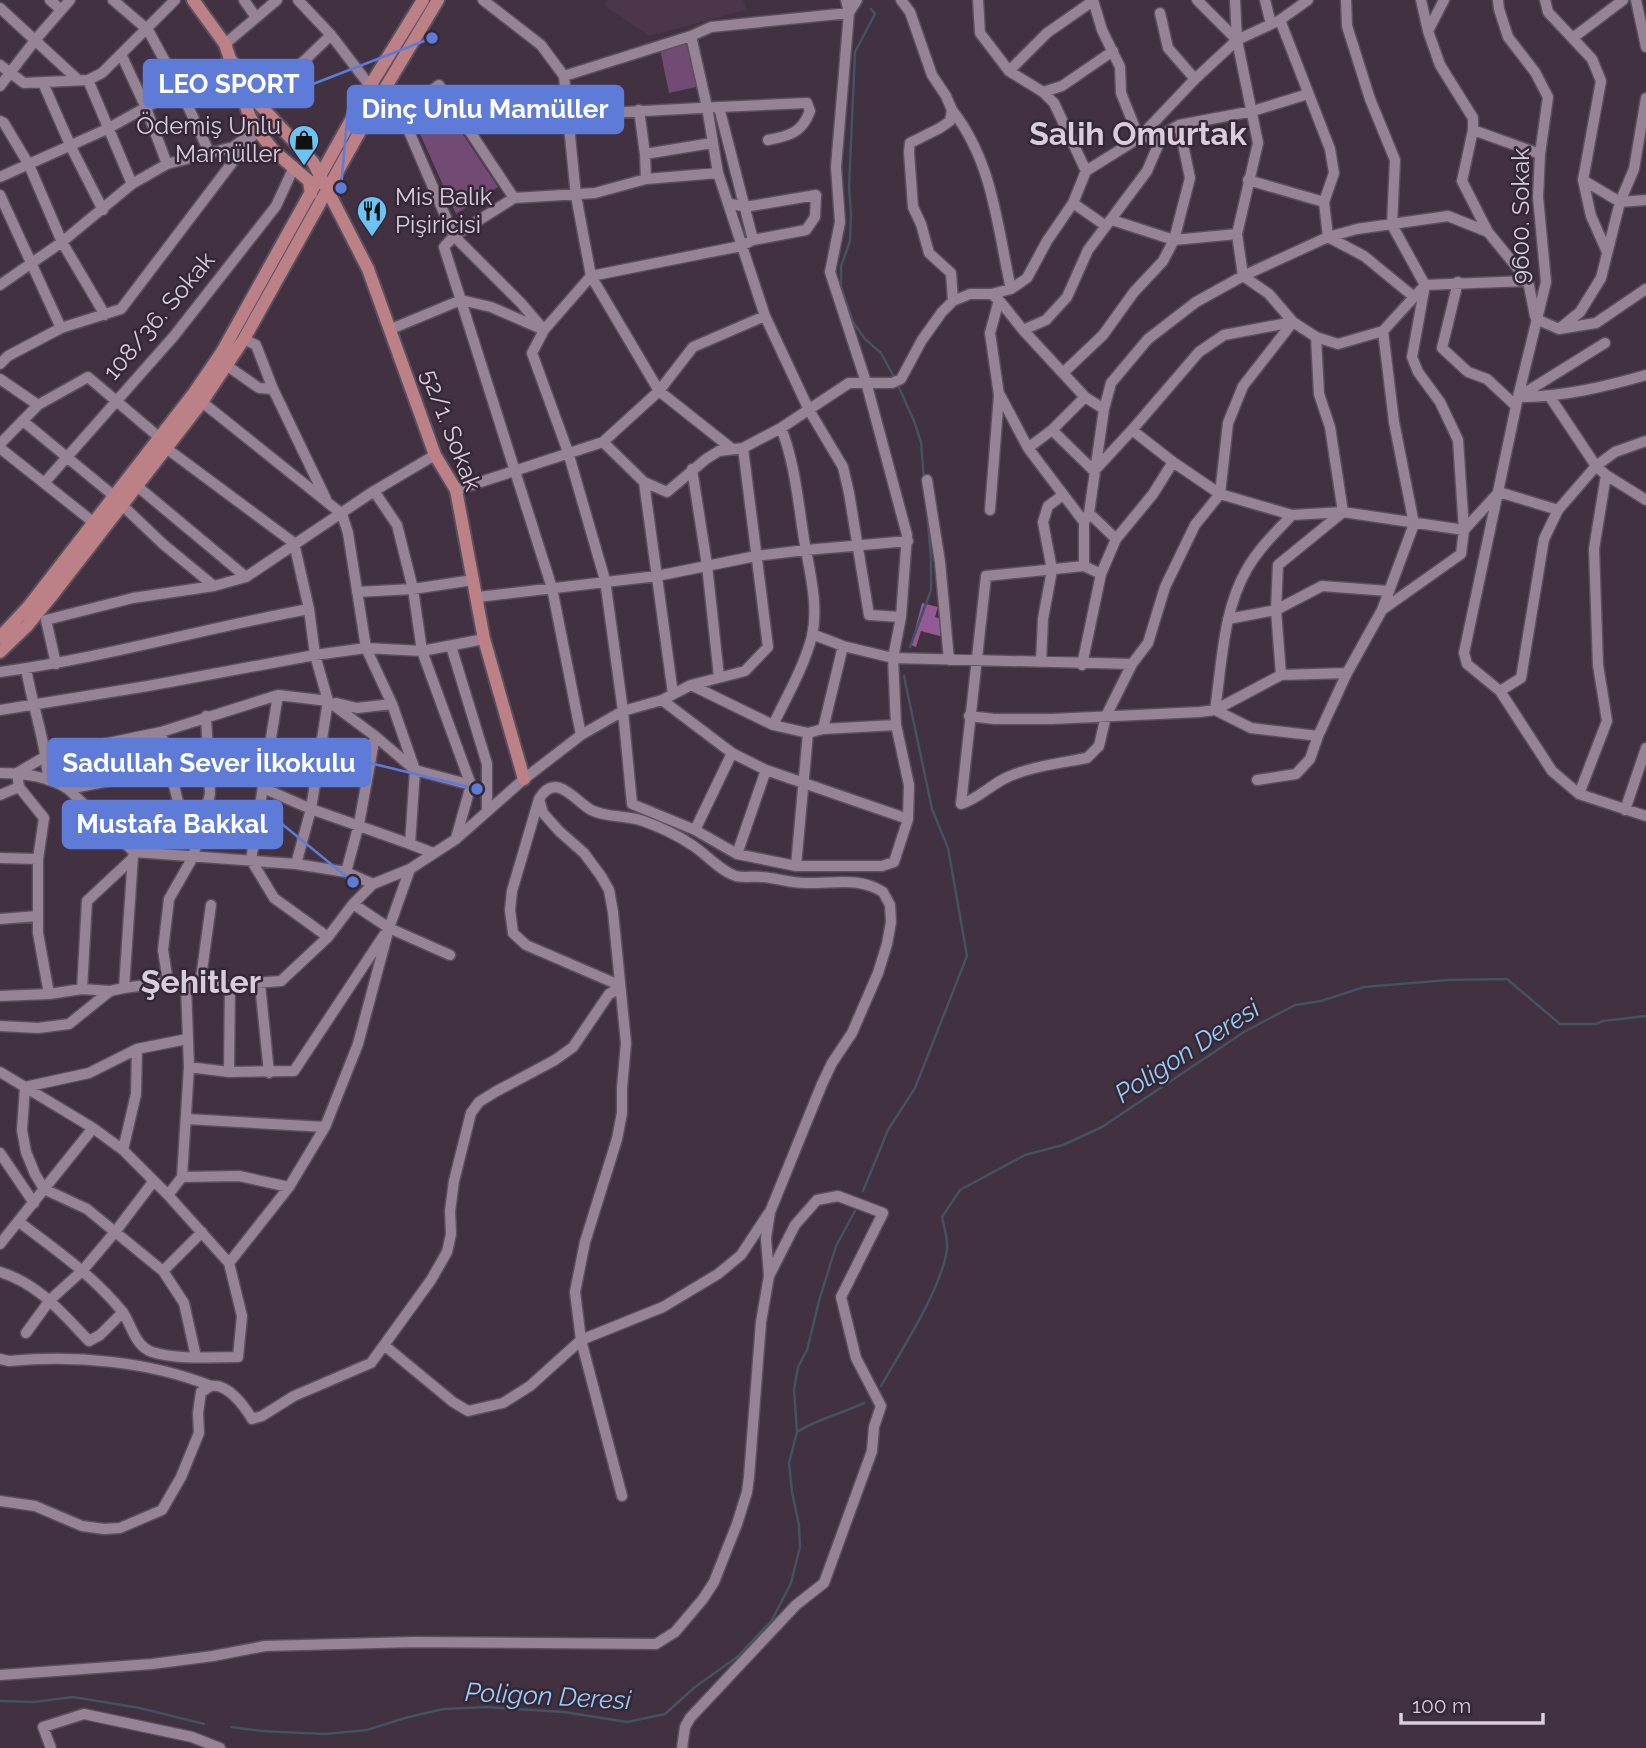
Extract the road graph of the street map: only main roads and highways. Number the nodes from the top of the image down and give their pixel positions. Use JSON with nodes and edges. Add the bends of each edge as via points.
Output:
{"nodes":[{"id":1,"x":193,"y":0,"type":"edge"},
{"id":2,"x":423,"y":0,"type":"edge"},
{"id":3,"x":438,"y":0,"type":"edge"},
{"id":4,"x":231,"y":61,"type":"junction"},
{"id":5,"x":364,"y":112,"type":"junction"},
{"id":6,"x":328,"y":161,"type":"junction"},
{"id":7,"x":313,"y":162,"type":"junction"},
{"id":8,"x":318,"y":184,"type":"junction"},
{"id":9,"x":314,"y":214,"type":"junction"},
{"id":10,"x":342,"y":216,"type":"junction"},
{"id":11,"x":163,"y":443,"type":"junction"},
{"id":12,"x":118,"y":500,"type":"junction"},
{"id":13,"x":97,"y":525,"type":"junction"},
{"id":14,"x":0,"y":636,"type":"edge"},
{"id":15,"x":0,"y":652,"type":"edge"},
{"id":16,"x":524,"y":779,"type":"road end"}],
"edges":[{"from":1,"to":4,"type":"main road","via":[[225,44]]},
{"from":2,"to":5,"type":"main road","via":[[370,86]]},
{"from":3,"to":5,"type":"main road"},
{"from":4,"to":7,"type":"main road","name":"52/1. Sokak","via":[[259,104]]},
{"from":4,"to":8,"type":"main road","via":[[257,130],[274,151]]},
{"from":5,"to":6,"type":"main road"},
{"from":5,"to":8,"type":"main road","via":[[335,174]]},
{"from":6,"to":7,"type":"main road"},
{"from":6,"to":8,"type":"main road"},
{"from":7,"to":8,"type":"main road","name":"52/1. Sokak"},
{"from":8,"to":9,"type":"main road"},
{"from":8,"to":10,"type":"main road","name":"52/1. Sokak"},
{"from":8,"to":11,"type":"main road","via":[[222,352]]},
{"from":9,"to":10,"type":"main road","via":[[328,210]]},
{"from":9,"to":11,"type":"main road","via":[[244,339],[202,402]]},
{"from":10,"to":16,"type":"main road","name":"52/1. Sokak","via":[[368,269],[435,454],[456,490],[485,639]]},
{"from":11,"to":12,"type":"main road"},
{"from":11,"to":12,"type":"main road","via":[[136,486]]},
{"from":12,"to":13,"type":"main road"},
{"from":13,"to":14,"type":"main road"},
{"from":13,"to":15,"type":"main road","via":[[27,626]]}]}
